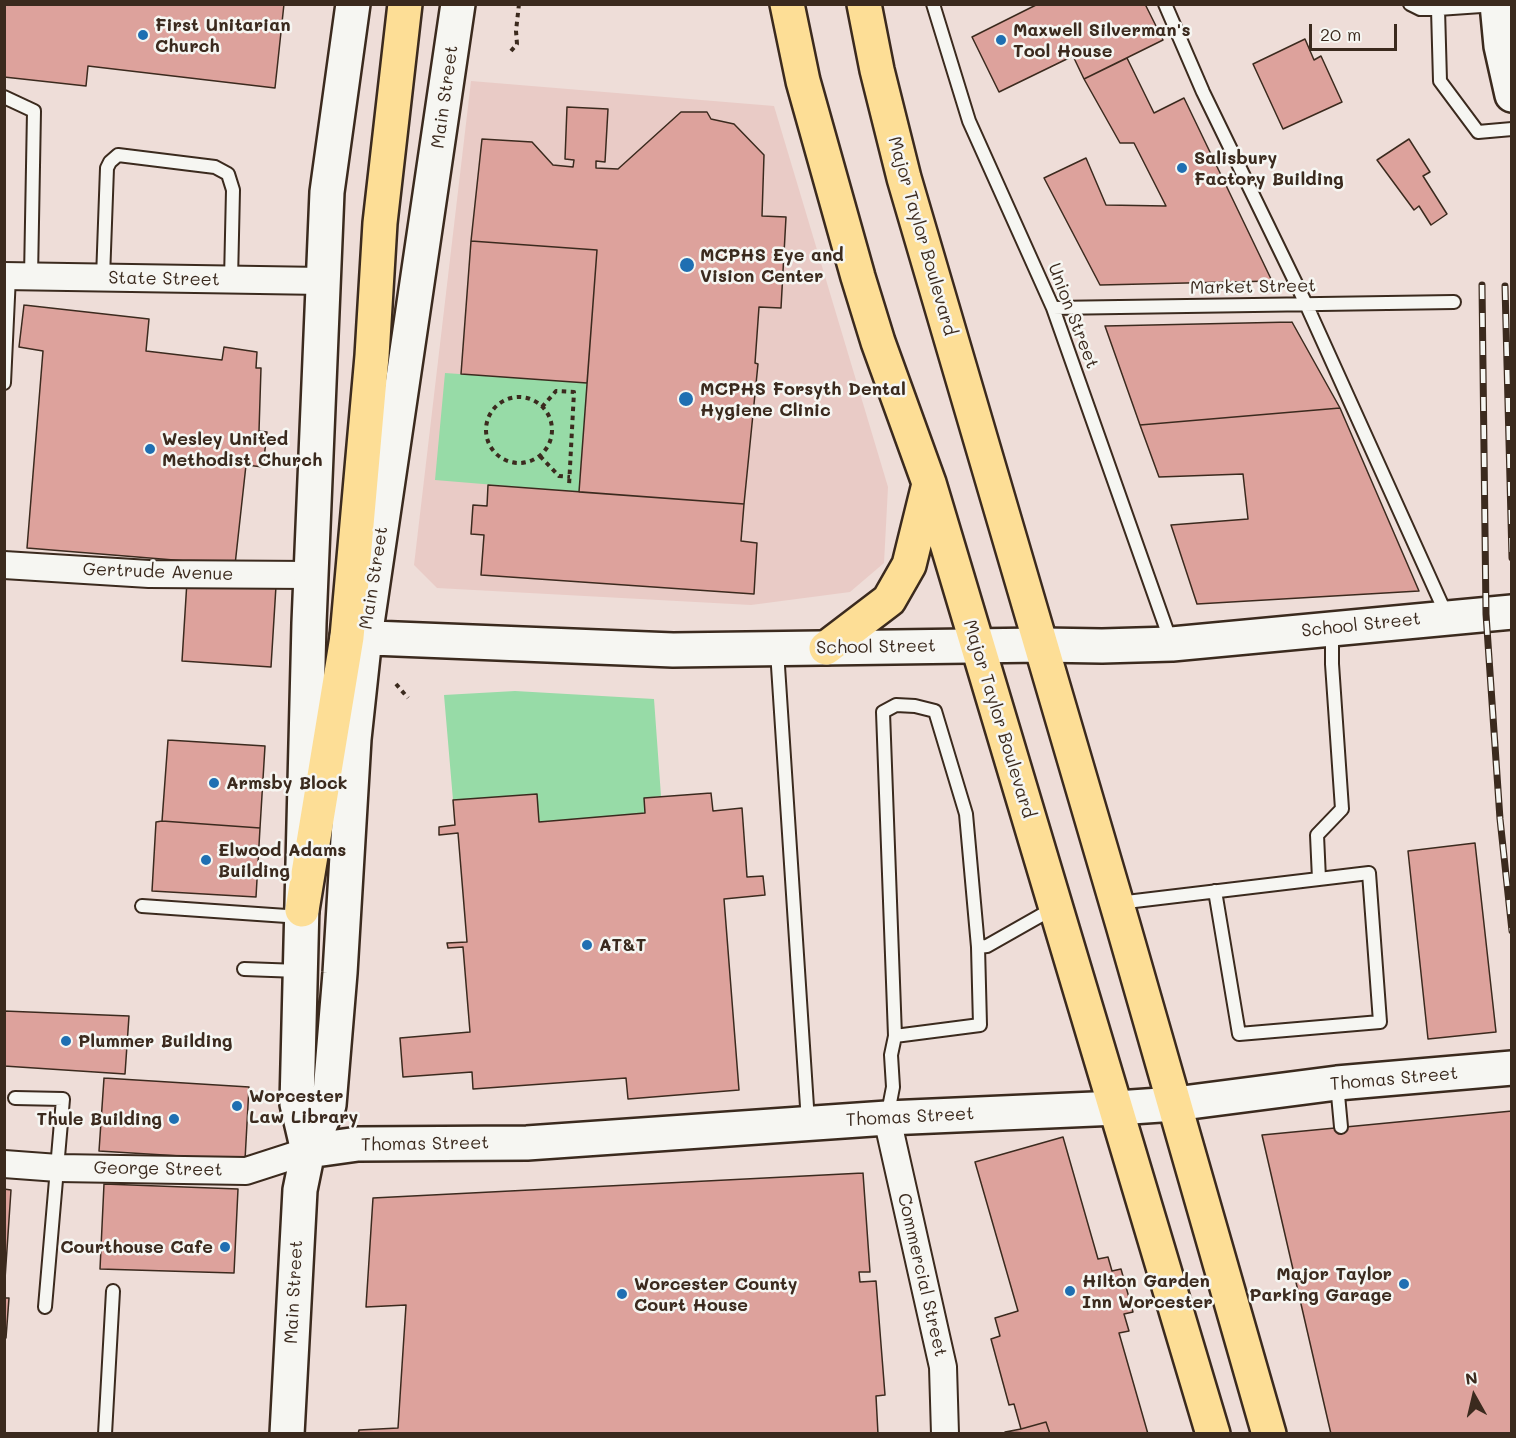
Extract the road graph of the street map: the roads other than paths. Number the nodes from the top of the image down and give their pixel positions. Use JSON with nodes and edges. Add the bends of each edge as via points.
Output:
{"nodes":[{"id":1,"x":353,"y":4,"type":"edge"},
{"id":2,"x":405,"y":4,"type":"edge"},
{"id":3,"x":458,"y":4,"type":"edge"},
{"id":4,"x":787,"y":4,"type":"edge"},
{"id":5,"x":864,"y":4,"type":"edge"},
{"id":6,"x":933,"y":4,"type":"edge"},
{"id":7,"x":1165,"y":4,"type":"edge"},
{"id":8,"x":1410,"y":4,"type":"edge"},
{"id":9,"x":1497,"y":5,"type":"edge"},
{"id":10,"x":1438,"y":9,"type":"junction"},
{"id":11,"x":1512,"y":95,"type":"edge"},
{"id":12,"x":4,"y":97,"type":"edge"},
{"id":13,"x":1512,"y":129,"type":"edge"},
{"id":14,"x":15,"y":276,"type":"edge"},
{"id":15,"x":103,"y":278,"type":"junction"},
{"id":16,"x":231,"y":280,"type":"junction"},
{"id":17,"x":323,"y":281,"type":"junction"},
{"id":18,"x":1454,"y":302,"type":"dead end"},
{"id":19,"x":1306,"y":304,"type":"junction"},
{"id":20,"x":1053,"y":308,"type":"junction"},
{"id":21,"x":4,"y":382,"type":"edge"},
{"id":22,"x":929,"y":483,"type":"junction"},
{"id":23,"x":4,"y":565,"type":"edge"},
{"id":24,"x":311,"y":574,"type":"junction"},
{"id":25,"x":1512,"y":612,"type":"edge"},
{"id":26,"x":1448,"y":617,"type":"junction"},
{"id":27,"x":1332,"y":628,"type":"junction"},
{"id":28,"x":356,"y":637,"type":"junction"},
{"id":29,"x":1172,"y":644,"type":"junction"},
{"id":30,"x":1042,"y":645,"type":"junction"},
{"id":31,"x":977,"y":646,"type":"junction"},
{"id":32,"x":826,"y":648,"type":"junction"},
{"id":33,"x":777,"y":649,"type":"junction"},
{"id":34,"x":1319,"y":879,"type":"junction"},
{"id":35,"x":1215,"y":891,"type":"junction"},
{"id":36,"x":1117,"y":903,"type":"junction"},
{"id":37,"x":142,"y":906,"type":"dead end"},
{"id":38,"x":1055,"y":908,"type":"junction"},
{"id":39,"x":302,"y":914,"type":"junction"},
{"id":40,"x":978,"y":947,"type":"junction"},
{"id":41,"x":244,"y":969,"type":"dead end"},
{"id":42,"x":300,"y":971,"type":"junction"},
{"id":43,"x":895,"y":1036,"type":"junction"},
{"id":44,"x":1512,"y":1068,"type":"edge"},
{"id":45,"x":1337,"y":1083,"type":"junction"},
{"id":46,"x":15,"y":1098,"type":"dead end"},
{"id":47,"x":1175,"y":1104,"type":"junction"},
{"id":48,"x":1117,"y":1108,"type":"junction"},
{"id":49,"x":887,"y":1118,"type":"junction"},
{"id":50,"x":808,"y":1123,"type":"junction"},
{"id":51,"x":1341,"y":1127,"type":"dead end"},
{"id":52,"x":308,"y":1151,"type":"junction"},
{"id":53,"x":4,"y":1164,"type":"edge"},
{"id":54,"x":58,"y":1168,"type":"junction"},
{"id":55,"x":113,"y":1291,"type":"dead end"},
{"id":56,"x":45,"y":1307,"type":"dead end"},
{"id":57,"x":105,"y":1434,"type":"edge"},
{"id":58,"x":287,"y":1434,"type":"edge"},
{"id":59,"x":945,"y":1434,"type":"edge"},
{"id":60,"x":1213,"y":1434,"type":"edge"},
{"id":61,"x":1269,"y":1434,"type":"edge"}],
"edges":[{"from":1,"to":17,"type":"main road","name":"Main Street","via":[[327,192]]},
{"from":2,"to":28,"type":"main road","via":[[380,223]]},
{"from":3,"to":28,"type":"main road","name":"Main Street","via":[[420,274]]},
{"from":4,"to":22,"type":"main road","name":"Major Taylor Boulevard","via":[[803,81],[858,277]]},
{"from":5,"to":30,"type":"main road","name":"Major Taylor Boulevard","via":[[904,178]]},
{"from":6,"to":20,"type":"lane","name":"Union Street","via":[[969,121]]},
{"from":7,"to":19,"type":"lane","via":[[1203,92]]},
{"from":8,"to":10,"type":"lane","via":[[1420,9]]},
{"from":9,"to":10,"type":"lane"},
{"from":9,"to":11,"type":"main road"},
{"from":10,"to":13,"type":"lane","via":[[1440,81],[1478,132]]},
{"from":12,"to":14,"type":"lane","via":[[34,111]]},
{"from":14,"to":15,"type":"street","name":"State Street"},
{"from":14,"to":21,"type":"lane"},
{"from":15,"to":16,"type":"street","name":"State Street"},
{"from":15,"to":16,"type":"lane","via":[[107,168],[118,155],[215,167],[228,174],[233,190]]},
{"from":16,"to":17,"type":"street","name":"State Street"},
{"from":17,"to":24,"type":"main road","name":"Main Street"},
{"from":18,"to":19,"type":"lane","name":"Market Street"},
{"from":19,"to":20,"type":"lane","name":"Market Street"},
{"from":19,"to":26,"type":"lane"},
{"from":20,"to":29,"type":"lane","name":"Union Street"},
{"from":22,"to":31,"type":"main road","name":"Major Taylor Boulevard"},
{"from":22,"to":32,"type":"main road","via":[[909,565],[889,600]]},
{"from":23,"to":24,"type":"street","name":"Gertrude Avenue","via":[[149,574]]},
{"from":24,"to":39,"type":"main road","name":"Main Street"},
{"from":25,"to":26,"type":"main road","name":"School Street"},
{"from":26,"to":27,"type":"main road","name":"School Street"},
{"from":27,"to":29,"type":"main road","name":"School Street"},
{"from":27,"to":34,"type":"lane","via":[[1342,809],[1317,835]]},
{"from":28,"to":33,"type":"main road","name":"School Street","via":[[673,650]]},
{"from":28,"to":39,"type":"main road"},
{"from":28,"to":52,"type":"main road","name":"Main Street","via":[[354,739],[329,1105]]},
{"from":29,"to":30,"type":"main road","name":"School Street"},
{"from":30,"to":31,"type":"main road","name":"School Street"},
{"from":30,"to":36,"type":"main road","name":"Major Taylor Boulevard"},
{"from":31,"to":32,"type":"main road","name":"School Street"},
{"from":31,"to":38,"type":"main road","name":"Major Taylor Boulevard"},
{"from":32,"to":33,"type":"main road","name":"School Street"},
{"from":33,"to":50,"type":"lane"},
{"from":34,"to":35,"type":"lane"},
{"from":34,"to":35,"type":"lane","via":[[1369,873],[1380,1022],[1239,1034]]},
{"from":35,"to":36,"type":"lane"},
{"from":36,"to":47,"type":"main road","name":"Major Taylor Boulevard"},
{"from":37,"to":39,"type":"lane"},
{"from":38,"to":40,"type":"lane","via":[[987,946]]},
{"from":38,"to":48,"type":"main road","name":"Major Taylor Boulevard"},
{"from":39,"to":42,"type":"main road","name":"Main Street"},
{"from":40,"to":43,"type":"lane","via":[[980,1025]]},
{"from":40,"to":43,"type":"lane","via":[[966,814],[934,711],[896,705],[883,712]]},
{"from":41,"to":42,"type":"lane"},
{"from":42,"to":52,"type":"main road","name":"Main Street","via":[[297,1104]]},
{"from":43,"to":49,"type":"lane"},
{"from":44,"to":45,"type":"main road","name":"Thomas Street"},
{"from":45,"to":47,"type":"main road","name":"Thomas Street"},
{"from":45,"to":51,"type":"lane"},
{"from":46,"to":54,"type":"lane","via":[[63,1099]]},
{"from":47,"to":48,"type":"main road","name":"Thomas Street"},
{"from":47,"to":61,"type":"main road","name":"Major Taylor Boulevard"},
{"from":48,"to":49,"type":"main road","name":"Thomas Street"},
{"from":48,"to":60,"type":"main road","name":"Major Taylor Boulevard"},
{"from":49,"to":50,"type":"main road","name":"Thomas Street"},
{"from":49,"to":59,"type":"street","name":"Commercial Street","via":[[943,1367]]},
{"from":50,"to":52,"type":"main road","name":"Thomas Street","via":[[527,1143],[358,1144]]},
{"from":52,"to":54,"type":"street","name":"George Street","via":[[246,1171]]},
{"from":52,"to":58,"type":"main road","name":"Main Street","via":[[300,1190]]},
{"from":53,"to":54,"type":"street","name":"George Street"},
{"from":54,"to":56,"type":"lane"},
{"from":55,"to":57,"type":"lane"}]}
